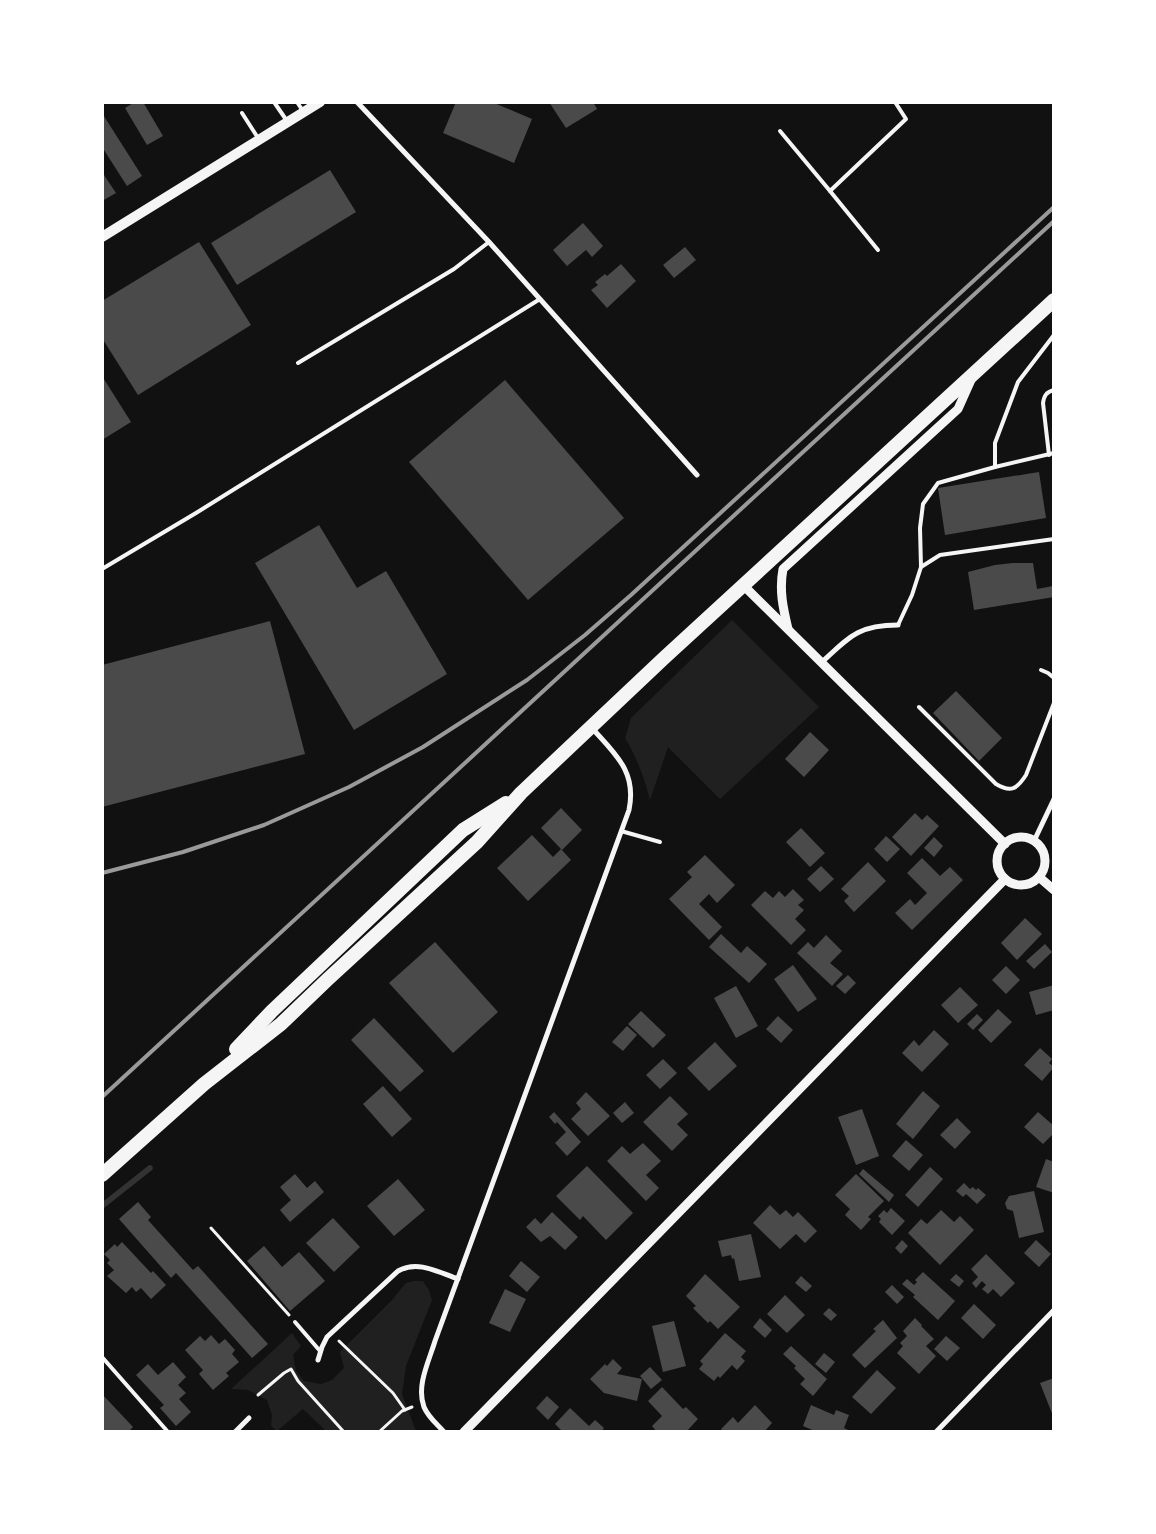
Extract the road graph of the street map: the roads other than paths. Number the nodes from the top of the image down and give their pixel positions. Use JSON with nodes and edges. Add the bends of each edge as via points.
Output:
{"nodes":[{"id":1,"x":274,"y":102,"type":"edge"},
{"id":2,"x":297,"y":102,"type":"edge"},
{"id":3,"x":320,"y":102,"type":"edge"},
{"id":4,"x":357,"y":102,"type":"edge"},
{"id":5,"x":896,"y":102,"type":"edge"},
{"id":6,"x":242,"y":113,"type":"dead end"},
{"id":7,"x":304,"y":113,"type":"junction"},
{"id":8,"x":288,"y":123,"type":"junction"},
{"id":9,"x":780,"y":131,"type":"dead end"},
{"id":10,"x":259,"y":140,"type":"junction"},
{"id":11,"x":830,"y":191,"type":"junction"},
{"id":12,"x":102,"y":237,"type":"edge"},
{"id":13,"x":489,"y":242,"type":"junction"},
{"id":14,"x":878,"y":250,"type":"dead end"},
{"id":15,"x":540,"y":299,"type":"junction"},
{"id":16,"x":1054,"y":300,"type":"edge"},
{"id":17,"x":1054,"y":335,"type":"edge"},
{"id":18,"x":298,"y":363,"type":"dead end"},
{"id":19,"x":974,"y":373,"type":"junction"},
{"id":20,"x":1054,"y":390,"type":"edge"},
{"id":21,"x":1051,"y":454,"type":"edge"},
{"id":22,"x":995,"y":467,"type":"junction"},
{"id":23,"x":697,"y":475,"type":"dead end"},
{"id":24,"x":1054,"y":539,"type":"edge"},
{"id":25,"x":921,"y":567,"type":"junction"},
{"id":26,"x":102,"y":569,"type":"edge"},
{"id":27,"x":743,"y":585,"type":"junction"},
{"id":28,"x":898,"y":624,"type":"joint"},
{"id":29,"x":788,"y":630,"type":"junction"},
{"id":30,"x":822,"y":663,"type":"junction"},
{"id":31,"x":1041,"y":670,"type":"dead end"},
{"id":32,"x":1054,"y":678,"type":"edge"},
{"id":33,"x":1054,"y":703,"type":"edge"},
{"id":34,"x":919,"y":707,"type":"dead end"},
{"id":35,"x":591,"y":727,"type":"junction"},
{"id":36,"x":1054,"y":799,"type":"edge"},
{"id":37,"x":622,"y":831,"type":"junction"},
{"id":38,"x":1034,"y":841,"type":"junction"},
{"id":39,"x":660,"y":842,"type":"dead end"},
{"id":40,"x":1005,"y":844,"type":"junction"},
{"id":41,"x":1039,"y":877,"type":"junction"},
{"id":42,"x":1005,"y":879,"type":"junction"},
{"id":43,"x":1054,"y":890,"type":"edge"},
{"id":44,"x":102,"y":1175,"type":"edge"},
{"id":45,"x":458,"y":1279,"type":"junction"},
{"id":46,"x":1054,"y":1310,"type":"edge"},
{"id":47,"x":296,"y":1322,"type":"dead end"},
{"id":48,"x":320,"y":1351,"type":"junction"},
{"id":49,"x":102,"y":1357,"type":"edge"},
{"id":50,"x":318,"y":1360,"type":"dead end"},
{"id":51,"x":249,"y":1418,"type":"dead end"},
{"id":52,"x":168,"y":1432,"type":"edge"},
{"id":53,"x":235,"y":1432,"type":"edge"},
{"id":54,"x":444,"y":1432,"type":"edge"},
{"id":55,"x":464,"y":1432,"type":"edge"},
{"id":56,"x":936,"y":1432,"type":"edge"}],
"edges":[{"from":1,"to":8,"type":"lane"},
{"from":2,"to":7,"type":"lane"},
{"from":3,"to":7,"type":"main road"},
{"from":4,"to":13,"type":"street"},
{"from":5,"to":11,"type":"lane","via":[[906,119]]},
{"from":6,"to":10,"type":"lane"},
{"from":7,"to":8,"type":"main road"},
{"from":8,"to":10,"type":"main road"},
{"from":9,"to":11,"type":"lane"},
{"from":10,"to":12,"type":"main road"},
{"from":11,"to":14,"type":"lane"},
{"from":13,"to":15,"type":"street"},
{"from":13,"to":18,"type":"lane","via":[[454,269]]},
{"from":15,"to":23,"type":"street"},
{"from":15,"to":26,"type":"lane","via":[[196,514]]},
{"from":16,"to":19,"type":"highway"},
{"from":17,"to":22,"type":"lane","via":[[1018,382],[995,443]]},
{"from":19,"to":27,"type":"highway"},
{"from":19,"to":29,"type":"street","via":[[958,409],[783,569],[780,586]]},
{"from":20,"to":21,"type":"lane","via":[[1048,391],[1043,403]]},
{"from":21,"to":22,"type":"lane"},
{"from":22,"to":25,"type":"lane","via":[[938,483],[923,504]]},
{"from":24,"to":25,"type":"lane","via":[[940,554]]},
{"from":25,"to":28,"type":"lane"},
{"from":27,"to":29,"type":"street"},
{"from":27,"to":35,"type":"highway"},
{"from":28,"to":30,"type":"street","via":[[882,624],[857,631]]},
{"from":29,"to":30,"type":"street"},
{"from":30,"to":40,"type":"street"},
{"from":31,"to":32,"type":"lane"},
{"from":33,"to":34,"type":"lane","via":[[1026,775],[1014,789],[996,784]]},
{"from":35,"to":37,"type":"street","via":[[622,762],[629,777],[631,800]]},
{"from":35,"to":44,"type":"highway","via":[[521,793],[477,842],[281,1024],[204,1084]]},
{"from":36,"to":38,"type":"street"},
{"from":37,"to":39,"type":"lane"},
{"from":37,"to":45,"type":"street"},
{"from":38,"to":40,"type":"street","via":[[1019,837]]},
{"from":38,"to":41,"type":"street","via":[[1044,854],[1045,862]]},
{"from":40,"to":42,"type":"street","via":[[997,857],[997,865]]},
{"from":41,"to":42,"type":"street","via":[[1018,885]]},
{"from":41,"to":43,"type":"street"},
{"from":42,"to":55,"type":"street"},
{"from":45,"to":48,"type":"street","via":[[418,1266],[402,1269],[331,1333]]},
{"from":45,"to":54,"type":"street","via":[[422,1387],[427,1413]]},
{"from":46,"to":56,"type":"street"},
{"from":47,"to":48,"type":"lane"},
{"from":48,"to":50,"type":"street"},
{"from":49,"to":52,"type":"lane"},
{"from":51,"to":53,"type":"street"}]}
